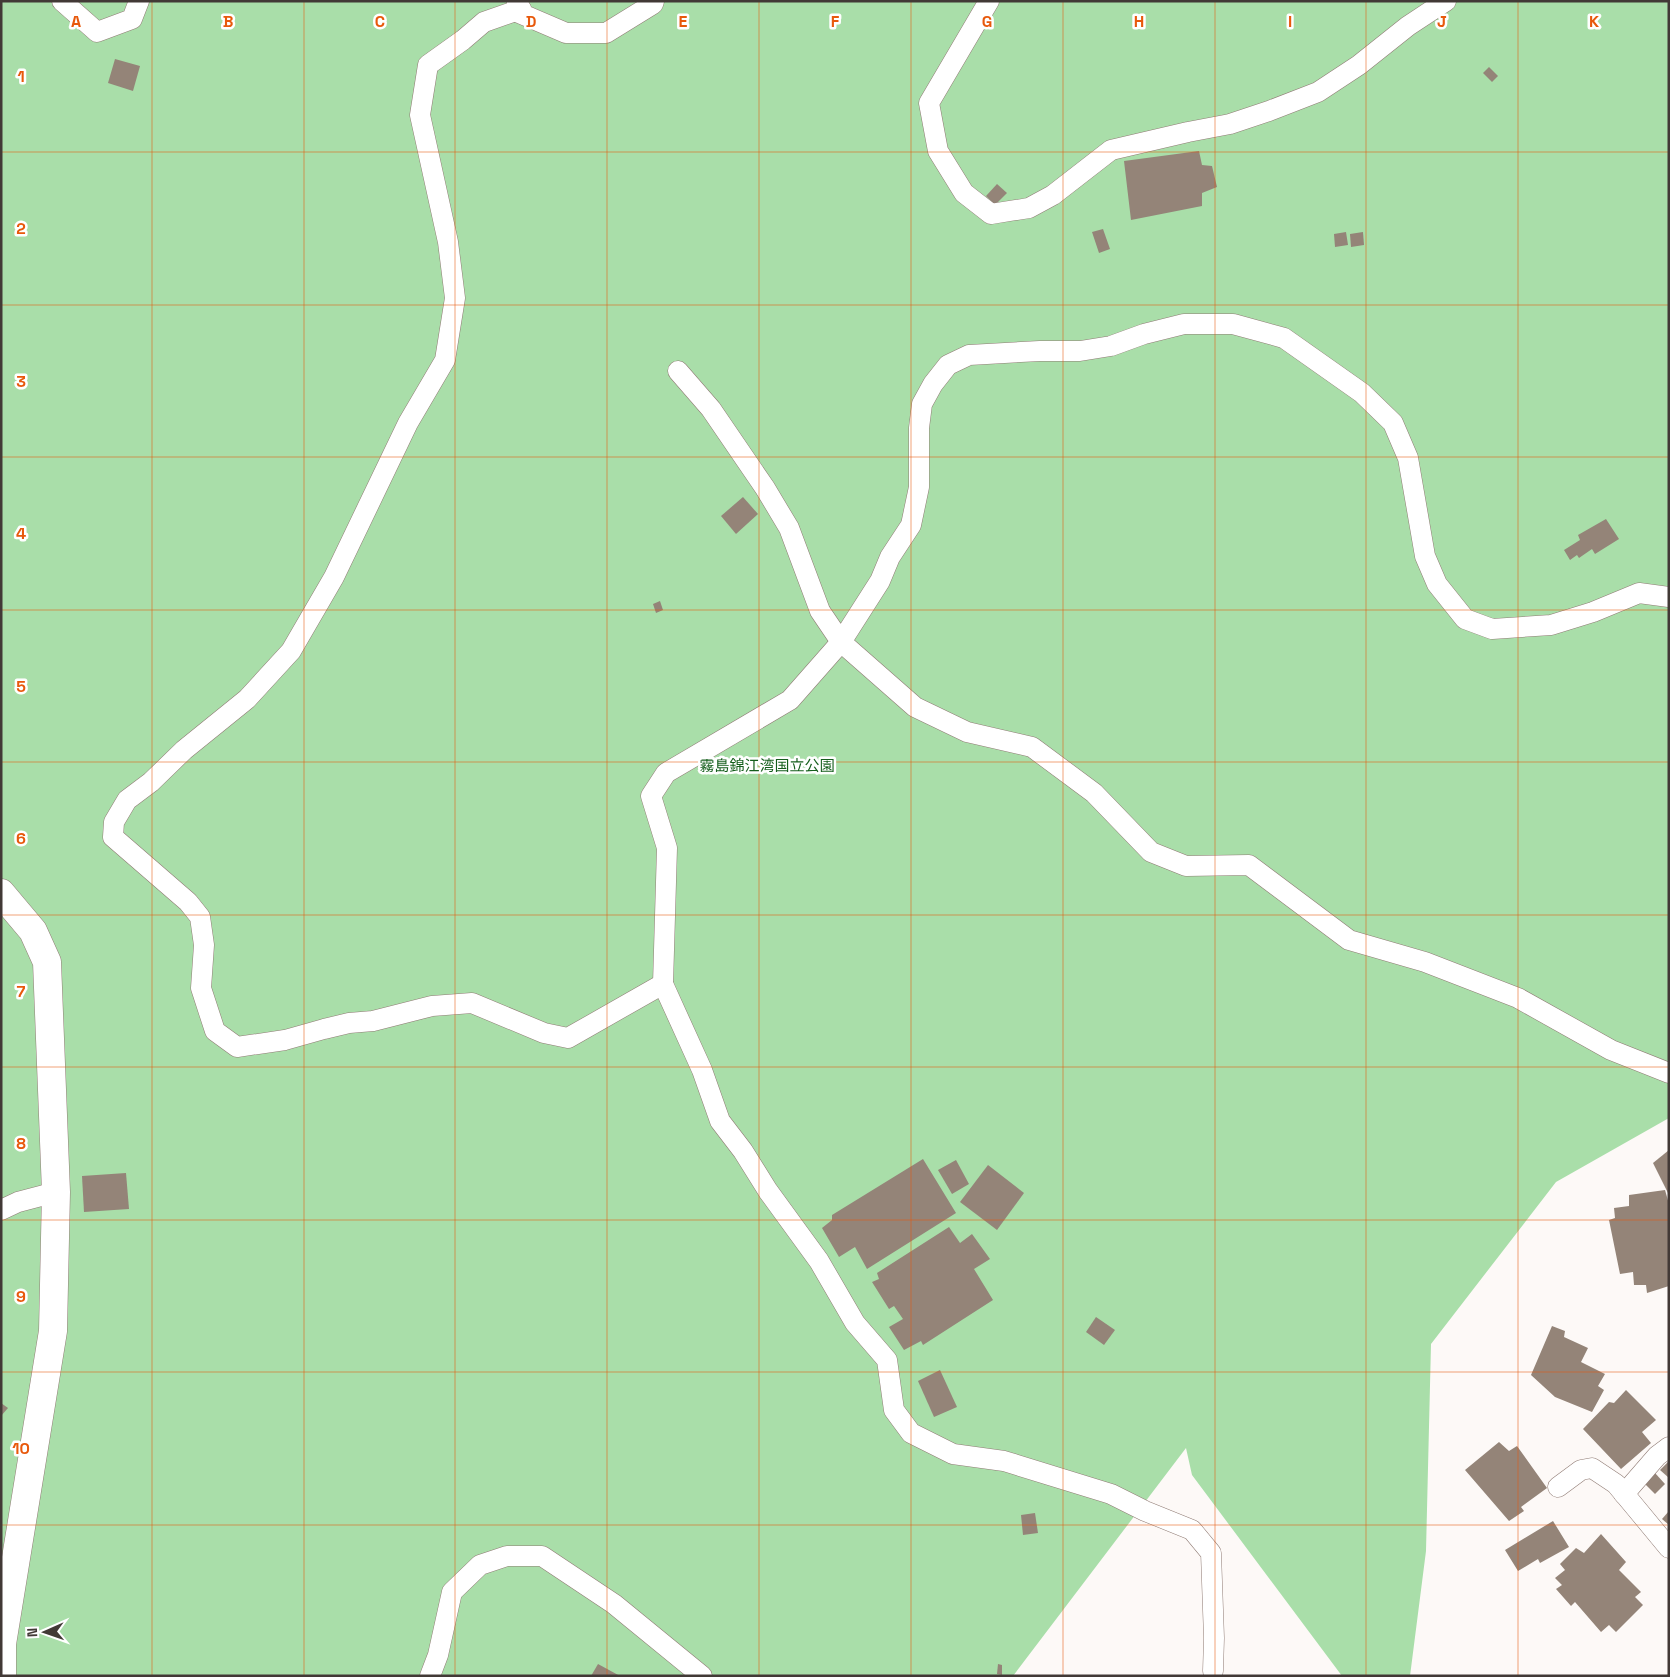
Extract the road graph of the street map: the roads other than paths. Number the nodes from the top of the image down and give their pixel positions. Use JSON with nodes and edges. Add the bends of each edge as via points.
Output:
{"nodes":[{"id":1,"x":62,"y":1,"type":"edge"},
{"id":2,"x":139,"y":1,"type":"edge"},
{"id":3,"x":654,"y":1,"type":"edge"},
{"id":4,"x":989,"y":1,"type":"edge"},
{"id":5,"x":1446,"y":1,"type":"edge"},
{"id":6,"x":518,"y":5,"type":"edge"},
{"id":7,"x":678,"y":371,"type":"dead end"},
{"id":8,"x":1669,"y":597,"type":"edge"},
{"id":9,"x":841,"y":642,"type":"junction"},
{"id":10,"x":1,"y":893,"type":"edge"},
{"id":11,"x":664,"y":984,"type":"junction"},
{"id":12,"x":1669,"y":1073,"type":"edge"},
{"id":13,"x":56,"y":1192,"type":"junction"},
{"id":14,"x":1,"y":1210,"type":"edge"},
{"id":15,"x":1669,"y":1447,"type":"edge"},
{"id":16,"x":1558,"y":1487,"type":"dead end"},
{"id":17,"x":1624,"y":1494,"type":"junction"},
{"id":18,"x":1669,"y":1548,"type":"edge"},
{"id":19,"x":1209,"y":1674,"type":"edge"},
{"id":20,"x":2,"y":1676,"type":"edge"},
{"id":21,"x":430,"y":1676,"type":"edge"},
{"id":22,"x":702,"y":1676,"type":"edge"}],
"edges":[{"from":1,"to":2,"type":"lane","via":[[97,32],[132,19]]},
{"from":3,"to":6,"type":"lane","via":[[606,33],[566,33],[517,12]]},
{"from":4,"to":5,"type":"lane","via":[[929,103],[938,151],[964,193],[991,214],[1029,208],[1111,150],[1230,124],[1318,92]]},
{"from":6,"to":11,"type":"lane","via":[[484,22],[428,65],[420,115],[448,242],[455,298],[445,360],[408,423],[334,577],[290,651],[247,699],[127,800],[114,822],[113,837],[188,902],[200,917],[204,946],[201,988],[215,1030],[237,1047],[285,1040],[432,1006],[472,1003],[544,1033],[568,1038]]},
{"from":7,"to":9,"type":"lane","via":[[711,410],[765,488],[789,528],[820,611]]},
{"from":8,"to":9,"type":"lane","via":[[1639,593],[1551,625],[1492,630],[1465,619],[1437,584],[1424,556],[1408,458],[1393,423],[1362,393],[1284,338],[1233,324],[1184,324],[1096,349],[969,355],[948,365],[922,404],[919,487],[911,525]]},
{"from":9,"to":11,"type":"lane","via":[[790,700],[666,773],[651,796],[667,848]]},
{"from":9,"to":12,"type":"lane","via":[[915,707],[967,732],[1032,746],[1094,793],[1151,852],[1186,866],[1249,865],[1349,940],[1424,962],[1518,998],[1611,1050]]},
{"from":10,"to":13,"type":"street","via":[[33,930],[47,962]]},
{"from":11,"to":19,"type":"lane","via":[[702,1070],[720,1121],[819,1261],[855,1324],[887,1360],[894,1410],[911,1433],[953,1454],[1004,1461],[1111,1494],[1192,1530],[1212,1553],[1214,1638]]},
{"from":13,"to":14,"type":"lane"},
{"from":13,"to":20,"type":"street","via":[[53,1331],[2,1644]]},
{"from":15,"to":17,"type":"lane"},
{"from":16,"to":17,"type":"lane","via":[[1581,1470],[1592,1468],[1616,1484]]},
{"from":17,"to":18,"type":"lane"},
{"from":21,"to":22,"type":"lane","via":[[452,1592],[480,1565],[507,1556],[542,1556],[614,1604]]}]}
